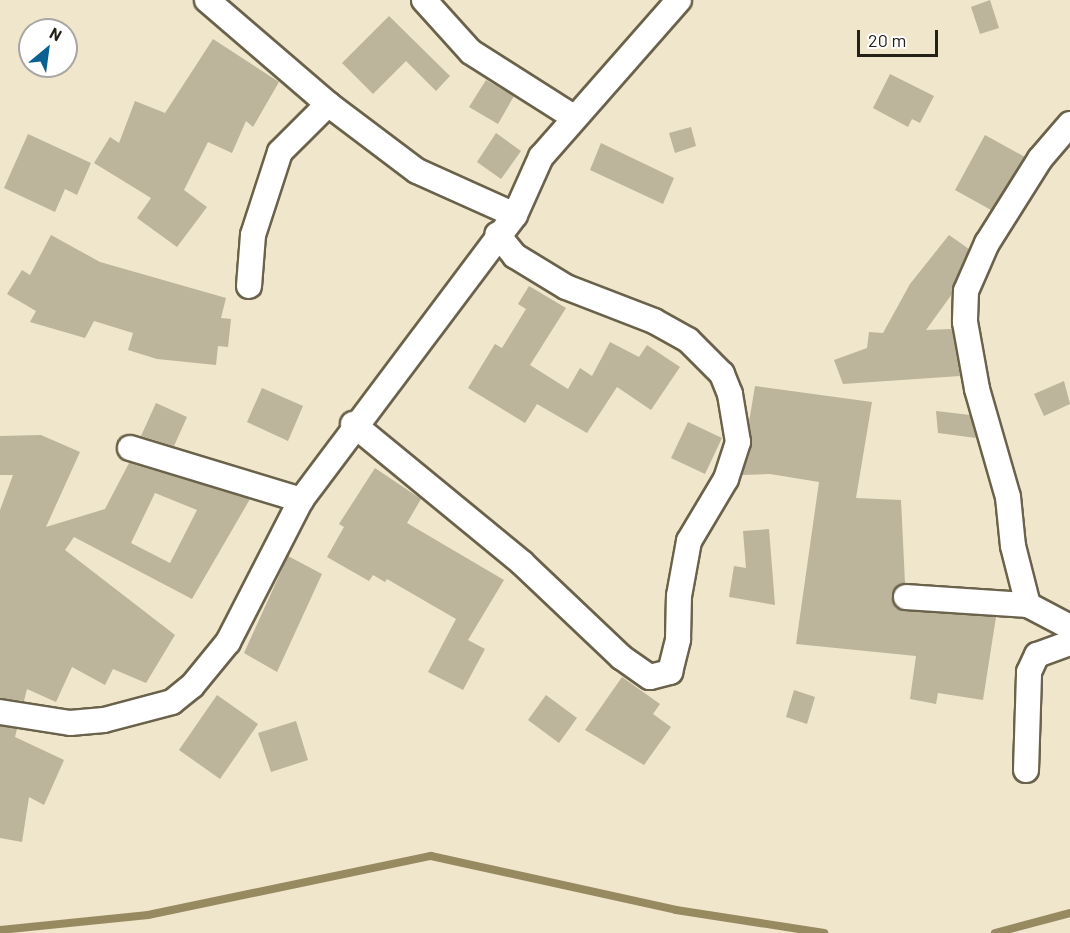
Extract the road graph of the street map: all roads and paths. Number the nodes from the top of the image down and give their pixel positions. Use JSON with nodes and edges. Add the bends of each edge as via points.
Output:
{"nodes":[{"id":1,"x":207,"y":0,"type":"edge"},
{"id":2,"x":424,"y":0,"type":"edge"},
{"id":3,"x":679,"y":0,"type":"edge"},
{"id":4,"x":328,"y":104,"type":"junction"},
{"id":5,"x":575,"y":118,"type":"junction"},
{"id":6,"x":1070,"y":124,"type":"edge"},
{"id":7,"x":515,"y":215,"type":"junction"},
{"id":8,"x":497,"y":234,"type":"junction"},
{"id":9,"x":249,"y":286,"type":"dead end"},
{"id":10,"x":353,"y":424,"type":"junction"},
{"id":11,"x":130,"y":448,"type":"dead end"},
{"id":12,"x":301,"y":500,"type":"junction"},
{"id":13,"x":906,"y":597,"type":"dead end"},
{"id":14,"x":1028,"y":605,"type":"junction"},
{"id":15,"x":1070,"y":627,"type":"edge"},
{"id":16,"x":1070,"y":643,"type":"edge"},
{"id":17,"x":0,"y":712,"type":"edge"},
{"id":18,"x":1026,"y":770,"type":"dead end"}],
"edges":[{"from":1,"to":4,"type":"street"},
{"from":2,"to":5,"type":"street","via":[[471,52]]},
{"from":3,"to":5,"type":"street"},
{"from":4,"to":7,"type":"street","via":[[417,171]]},
{"from":4,"to":9,"type":"street","via":[[280,152],[253,236]]},
{"from":5,"to":7,"type":"street","via":[[541,157]]},
{"from":6,"to":14,"type":"street","via":[[1040,159],[987,243],[966,291],[969,350],[1006,486]]},
{"from":7,"to":8,"type":"street"},
{"from":8,"to":10,"type":"street","via":[[461,289]]},
{"from":8,"to":10,"type":"street","via":[[515,256],[557,282],[654,321],[688,340],[722,374],[730,394],[738,442],[726,479],[689,541],[679,596],[678,639],[670,672],[650,677],[621,657],[522,563]]},
{"from":10,"to":12,"type":"street"},
{"from":11,"to":12,"type":"street"},
{"from":12,"to":17,"type":"street","via":[[228,642],[172,702],[104,720],[70,723]]},
{"from":13,"to":14,"type":"street"},
{"from":14,"to":15,"type":"street"},
{"from":16,"to":18,"type":"street","via":[[1037,655],[1029,672]]}]}
